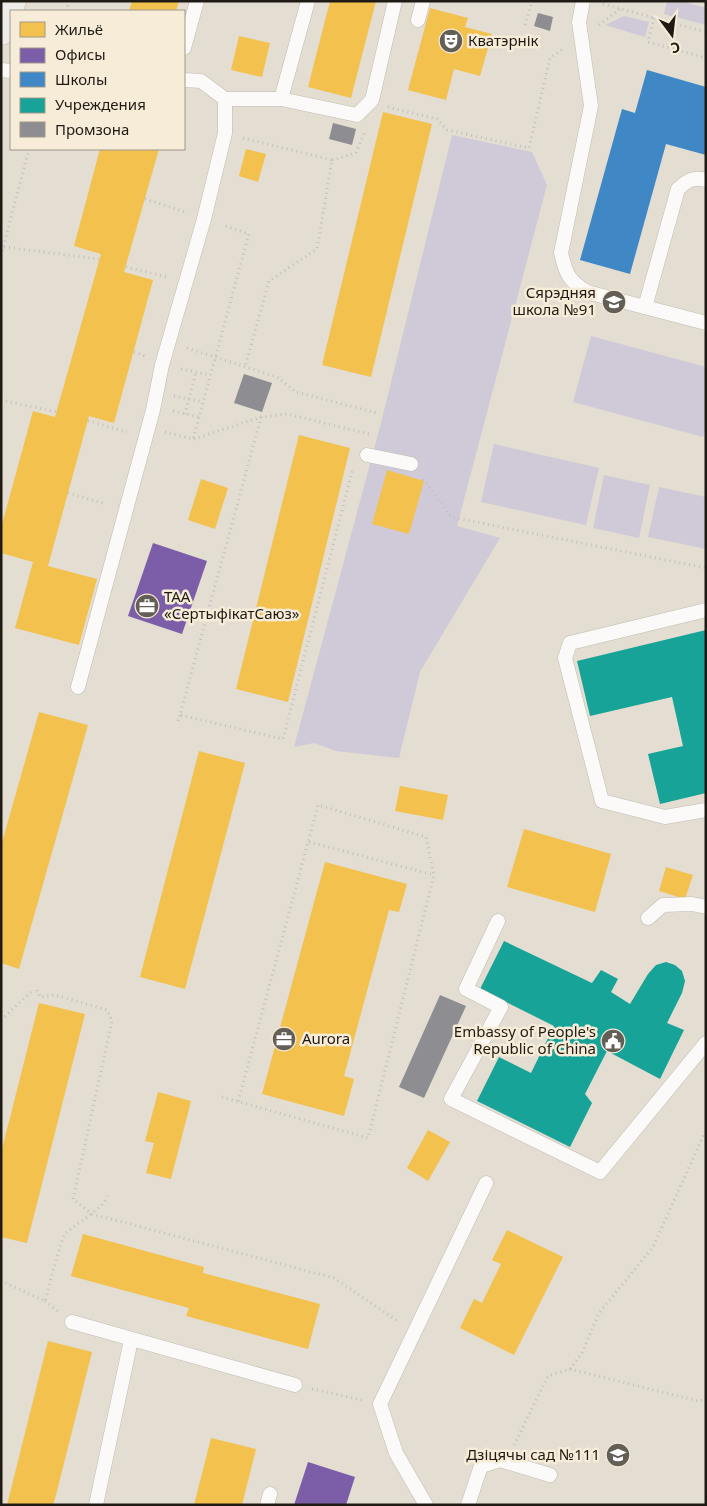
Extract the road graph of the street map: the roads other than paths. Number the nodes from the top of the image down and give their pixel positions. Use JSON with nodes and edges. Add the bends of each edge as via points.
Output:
{"nodes":[{"id":1,"x":12,"y":1,"type":"edge"},
{"id":2,"x":197,"y":1,"type":"edge"},
{"id":3,"x":308,"y":1,"type":"edge"},
{"id":4,"x":394,"y":1,"type":"edge"},
{"id":5,"x":423,"y":1,"type":"edge"},
{"id":6,"x":583,"y":1,"type":"edge"},
{"id":7,"x":418,"y":20,"type":"dead end"},
{"id":8,"x":1,"y":30,"type":"edge"},
{"id":9,"x":185,"y":44,"type":"edge"},
{"id":10,"x":185,"y":80,"type":"edge"},
{"id":11,"x":225,"y":99,"type":"junction"},
{"id":12,"x":282,"y":99,"type":"junction"},
{"id":13,"x":706,"y":180,"type":"edge"},
{"id":14,"x":645,"y":307,"type":"junction"},
{"id":15,"x":706,"y":323,"type":"edge"},
{"id":16,"x":361,"y":458,"type":"road end"},
{"id":17,"x":411,"y":464,"type":"road end"},
{"id":18,"x":706,"y":610,"type":"edge"},
{"id":19,"x":78,"y":687,"type":"dead end"},
{"id":20,"x":706,"y":810,"type":"edge"},
{"id":21,"x":706,"y":907,"type":"edge"},
{"id":22,"x":648,"y":918,"type":"dead end"},
{"id":23,"x":498,"y":921,"type":"dead end"},
{"id":24,"x":706,"y":1043,"type":"edge"},
{"id":25,"x":486,"y":1183,"type":"dead end"},
{"id":26,"x":72,"y":1322,"type":"dead end"},
{"id":27,"x":131,"y":1340,"type":"junction"},
{"id":28,"x":294,"y":1385,"type":"road end"},
{"id":29,"x":550,"y":1476,"type":"dead end"},
{"id":30,"x":96,"y":1505,"type":"edge"},
{"id":31,"x":426,"y":1505,"type":"edge"},
{"id":32,"x":468,"y":1505,"type":"edge"}],
"edges":[{"from":1,"to":8,"type":"main road"},
{"from":2,"to":9,"type":"lane"},
{"from":3,"to":12,"type":"lane"},
{"from":4,"to":12,"type":"lane","via":[[372,100],[357,115]]},
{"from":5,"to":7,"type":"lane"},
{"from":6,"to":14,"type":"lane","via":[[580,22],[591,106],[561,253],[565,271],[572,282],[587,292]]},
{"from":10,"to":11,"type":"lane","via":[[201,81]]},
{"from":11,"to":12,"type":"lane"},
{"from":11,"to":19,"type":"lane","via":[[225,133]]},
{"from":13,"to":14,"type":"lane","via":[[687,180],[678,189]]},
{"from":14,"to":15,"type":"lane"},
{"from":16,"to":17,"type":"lane"},
{"from":18,"to":20,"type":"lane","via":[[570,643],[565,658],[602,801],[665,817]]},
{"from":21,"to":22,"type":"lane","via":[[663,905]]},
{"from":23,"to":24,"type":"lane","via":[[466,989],[501,1007],[451,1098],[600,1172]]},
{"from":25,"to":31,"type":"lane","via":[[380,1404],[396,1453]]},
{"from":26,"to":27,"type":"lane"},
{"from":27,"to":28,"type":"lane"},
{"from":27,"to":30,"type":"lane"},
{"from":29,"to":32,"type":"lane","via":[[500,1460],[481,1466]]}]}
